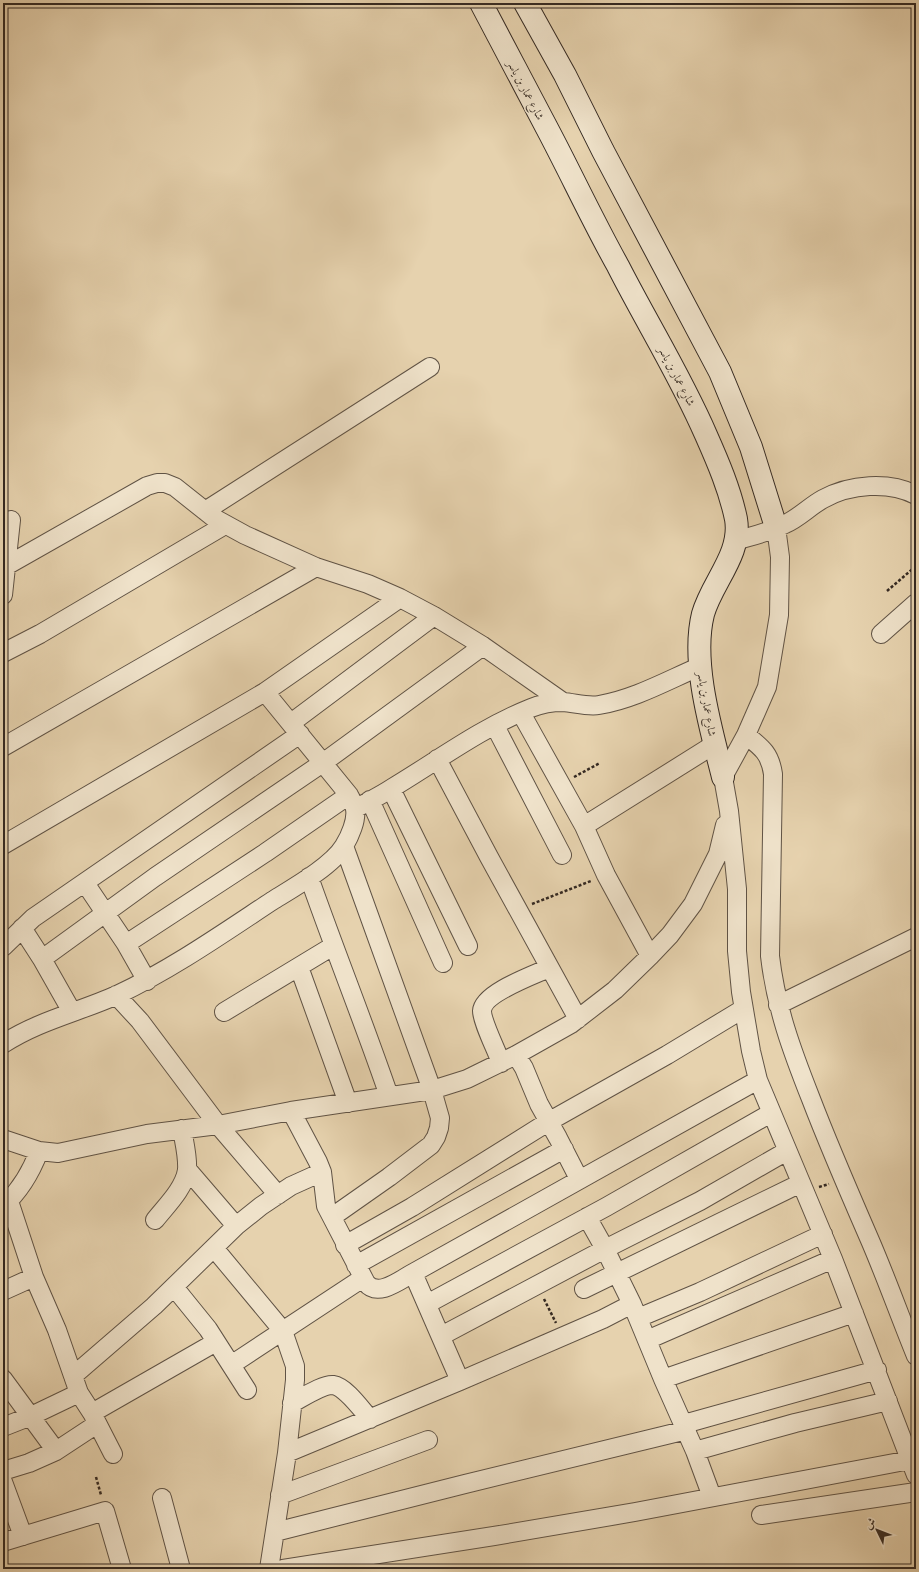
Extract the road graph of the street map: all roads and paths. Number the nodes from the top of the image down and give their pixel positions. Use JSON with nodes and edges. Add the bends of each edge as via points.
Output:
{"nodes":[{"id":1,"x":480,"y":3,"type":"edge"},
{"id":2,"x":525,"y":3,"type":"edge"},
{"id":3,"x":430,"y":366,"type":"dead end"},
{"id":4,"x":916,"y":495,"type":"edge"},
{"id":5,"x":205,"y":511,"type":"junction"},
{"id":6,"x":11,"y":520,"type":"dead end"},
{"id":7,"x":225,"y":525,"type":"junction"},
{"id":8,"x":773,"y":529,"type":"junction"},
{"id":9,"x":743,"y":539,"type":"junction"},
{"id":10,"x":6,"y":566,"type":"junction"},
{"id":11,"x":916,"y":566,"type":"edge"},
{"id":12,"x":316,"y":567,"type":"junction"},
{"id":13,"x":887,"y":591,"type":"dead end"},
{"id":14,"x":3,"y":595,"type":"edge"},
{"id":15,"x":400,"y":598,"type":"junction"},
{"id":16,"x":916,"y":604,"type":"edge"},
{"id":17,"x":434,"y":616,"type":"junction"},
{"id":18,"x":881,"y":634,"type":"dead end"},
{"id":19,"x":483,"y":646,"type":"junction"},
{"id":20,"x":3,"y":652,"type":"edge"},
{"id":21,"x":701,"y":666,"type":"junction"},
{"id":22,"x":265,"y":692,"type":"junction"},
{"id":23,"x":563,"y":702,"type":"junction"},
{"id":24,"x":521,"y":713,"type":"junction"},
{"id":25,"x":495,"y":726,"type":"junction"},
{"id":26,"x":295,"y":729,"type":"junction"},
{"id":27,"x":746,"y":735,"type":"junction"},
{"id":28,"x":715,"y":744,"type":"junction"},
{"id":29,"x":3,"y":747,"type":"edge"},
{"id":30,"x":438,"y":759,"type":"junction"},
{"id":31,"x":324,"y":762,"type":"junction"},
{"id":32,"x":600,"y":763,"type":"dead end"},
{"id":33,"x":723,"y":777,"type":"junction"},
{"id":34,"x":560,"y":784,"type":"junction"},
{"id":35,"x":391,"y":789,"type":"junction"},
{"id":36,"x":358,"y":801,"type":"junction"},
{"id":37,"x":729,"y":810,"type":"junction"},
{"id":38,"x":584,"y":826,"type":"junction"},
{"id":39,"x":3,"y":846,"type":"edge"},
{"id":40,"x":344,"y":846,"type":"junction"},
{"id":41,"x":562,"y":855,"type":"dead end"},
{"id":42,"x":309,"y":877,"type":"junction"},
{"id":43,"x":85,"y":883,"type":"junction"},
{"id":44,"x":574,"y":887,"type":"dead end"},
{"id":45,"x":517,"y":910,"type":"junction"},
{"id":46,"x":106,"y":912,"type":"junction"},
{"id":47,"x":22,"y":928,"type":"junction"},
{"id":48,"x":916,"y":937,"type":"edge"},
{"id":49,"x":126,"y":944,"type":"junction"},
{"id":50,"x":333,"y":946,"type":"junction"},
{"id":51,"x":468,"y":946,"type":"dead end"},
{"id":52,"x":3,"y":947,"type":"edge"},
{"id":53,"x":650,"y":956,"type":"junction"},
{"id":54,"x":42,"y":959,"type":"junction"},
{"id":55,"x":443,"y":963,"type":"dead end"},
{"id":56,"x":299,"y":967,"type":"junction"},
{"id":57,"x":550,"y":968,"type":"junction"},
{"id":58,"x":146,"y":980,"type":"junction"},
{"id":59,"x":116,"y":995,"type":"junction"},
{"id":60,"x":778,"y":1005,"type":"junction"},
{"id":61,"x":743,"y":1009,"type":"junction"},
{"id":62,"x":72,"y":1012,"type":"junction"},
{"id":63,"x":224,"y":1012,"type":"dead end"},
{"id":64,"x":578,"y":1019,"type":"junction"},
{"id":65,"x":3,"y":1044,"type":"edge"},
{"id":66,"x":509,"y":1059,"type":"junction"},
{"id":67,"x":758,"y":1080,"type":"junction"},
{"id":68,"x":432,"y":1090,"type":"junction"},
{"id":69,"x":389,"y":1096,"type":"junction"},
{"id":70,"x":348,"y":1103,"type":"junction"},
{"id":71,"x":291,"y":1111,"type":"junction"},
{"id":72,"x":771,"y":1113,"type":"junction"},
{"id":73,"x":548,"y":1122,"type":"junction"},
{"id":74,"x":218,"y":1125,"type":"junction"},
{"id":75,"x":182,"y":1129,"type":"junction"},
{"id":76,"x":3,"y":1139,"type":"edge"},
{"id":77,"x":564,"y":1149,"type":"junction"},
{"id":78,"x":39,"y":1151,"type":"junction"},
{"id":79,"x":787,"y":1151,"type":"junction"},
{"id":80,"x":187,"y":1169,"type":"junction"},
{"id":81,"x":322,"y":1172,"type":"junction"},
{"id":82,"x":579,"y":1179,"type":"junction"},
{"id":83,"x":801,"y":1183,"type":"junction"},
{"id":84,"x":278,"y":1195,"type":"junction"},
{"id":85,"x":6,"y":1203,"type":"edge"},
{"id":86,"x":332,"y":1217,"type":"junction"},
{"id":87,"x":587,"y":1217,"type":"junction"},
{"id":88,"x":155,"y":1220,"type":"dead end"},
{"id":89,"x":236,"y":1226,"type":"junction"},
{"id":90,"x":823,"y":1234,"type":"junction"},
{"id":91,"x":345,"y":1245,"type":"junction"},
{"id":92,"x":214,"y":1248,"type":"junction"},
{"id":93,"x":605,"y":1249,"type":"junction"},
{"id":94,"x":833,"y":1259,"type":"junction"},
{"id":95,"x":360,"y":1271,"type":"junction"},
{"id":96,"x":413,"y":1273,"type":"junction"},
{"id":97,"x":617,"y":1274,"type":"junction"},
{"id":98,"x":34,"y":1277,"type":"junction"},
{"id":99,"x":174,"y":1287,"type":"junction"},
{"id":100,"x":584,"y":1289,"type":"dead end"},
{"id":101,"x":3,"y":1291,"type":"edge"},
{"id":102,"x":427,"y":1304,"type":"junction"},
{"id":103,"x":635,"y":1311,"type":"junction"},
{"id":104,"x":854,"y":1313,"type":"junction"},
{"id":105,"x":283,"y":1331,"type":"junction"},
{"id":106,"x":441,"y":1336,"type":"junction"},
{"id":107,"x":647,"y":1340,"type":"junction"},
{"id":108,"x":216,"y":1342,"type":"junction"},
{"id":109,"x":916,"y":1356,"type":"edge"},
{"id":110,"x":231,"y":1365,"type":"junction"},
{"id":111,"x":877,"y":1370,"type":"junction"},
{"id":112,"x":73,"y":1376,"type":"junction"},
{"id":113,"x":3,"y":1379,"type":"edge"},
{"id":114,"x":663,"y":1379,"type":"junction"},
{"id":115,"x":460,"y":1381,"type":"junction"},
{"id":116,"x":248,"y":1390,"type":"dead end"},
{"id":117,"x":79,"y":1393,"type":"junction"},
{"id":118,"x":888,"y":1401,"type":"junction"},
{"id":119,"x":292,"y":1403,"type":"junction"},
{"id":120,"x":31,"y":1416,"type":"junction"},
{"id":121,"x":95,"y":1418,"type":"junction"},
{"id":122,"x":370,"y":1419,"type":"junction"},
{"id":123,"x":3,"y":1427,"type":"edge"},
{"id":124,"x":685,"y":1427,"type":"junction"},
{"id":125,"x":428,"y":1440,"type":"dead end"},
{"id":126,"x":56,"y":1451,"type":"junction"},
{"id":127,"x":695,"y":1451,"type":"junction"},
{"id":128,"x":287,"y":1453,"type":"junction"},
{"id":129,"x":113,"y":1454,"type":"dead end"},
{"id":130,"x":913,"y":1468,"type":"edge"},
{"id":131,"x":3,"y":1472,"type":"edge"},
{"id":132,"x":96,"y":1477,"type":"dead end"},
{"id":133,"x":3,"y":1482,"type":"edge"},
{"id":134,"x":916,"y":1492,"type":"edge"},
{"id":135,"x":280,"y":1495,"type":"junction"},
{"id":136,"x":712,"y":1497,"type":"junction"},
{"id":137,"x":162,"y":1498,"type":"dead end"},
{"id":138,"x":105,"y":1511,"type":"junction"},
{"id":139,"x":762,"y":1515,"type":"dead end"},
{"id":140,"x":275,"y":1532,"type":"junction"},
{"id":141,"x":23,"y":1536,"type":"junction"},
{"id":142,"x":3,"y":1542,"type":"edge"},
{"id":143,"x":122,"y":1569,"type":"edge"},
{"id":144,"x":181,"y":1569,"type":"edge"},
{"id":145,"x":269,"y":1569,"type":"edge"},
{"id":146,"x":283,"y":1569,"type":"edge"}],
"edges":[{"from":1,"to":9,"type":"street","name":"شارع عمار بن ياسر","via":[[617,266],[691,400],[719,463]]},
{"from":2,"to":8,"type":"street","via":[[720,372],[751,447]]},
{"from":3,"to":5,"type":"street"},
{"from":4,"to":8,"type":"street","via":[[891,487],[855,488],[824,498],[792,520]]},
{"from":5,"to":7,"type":"street"},
{"from":5,"to":10,"type":"street","via":[[175,487],[157,483],[147,486]]},
{"from":6,"to":10,"type":"street"},
{"from":7,"to":12,"type":"street"},
{"from":7,"to":20,"type":"street","via":[[40,634]]},
{"from":8,"to":9,"type":"street"},
{"from":8,"to":27,"type":"street","via":[[780,557],[778,621],[767,687]]},
{"from":9,"to":21,"type":"street","name":"شارع عمار بن ياسر","via":[[730,558],[704,614],[699,643]]},
{"from":10,"to":14,"type":"street"},
{"from":11,"to":13,"type":"path"},
{"from":12,"to":15,"type":"street","via":[[368,584]]},
{"from":12,"to":29,"type":"street"},
{"from":15,"to":17,"type":"street"},
{"from":15,"to":22,"type":"street"},
{"from":16,"to":18,"type":"street"},
{"from":17,"to":19,"type":"street"},
{"from":17,"to":26,"type":"street"},
{"from":19,"to":23,"type":"street"},
{"from":19,"to":31,"type":"street"},
{"from":21,"to":23,"type":"street","via":[[612,702],[598,705]]},
{"from":21,"to":28,"type":"street","name":"شارع عمار بن ياسر","via":[[707,711]]},
{"from":22,"to":26,"type":"street"},
{"from":22,"to":39,"type":"street"},
{"from":23,"to":24,"type":"street","via":[[546,704]]},
{"from":24,"to":25,"type":"street"},
{"from":24,"to":34,"type":"street"},
{"from":25,"to":30,"type":"street"},
{"from":25,"to":41,"type":"street"},
{"from":26,"to":31,"type":"street"},
{"from":26,"to":43,"type":"street"},
{"from":27,"to":33,"type":"street"},
{"from":27,"to":60,"type":"street","via":[[767,753],[772,762],[770,956]]},
{"from":28,"to":33,"type":"street","name":"شارع عمار بن ياسر"},
{"from":28,"to":38,"type":"street"},
{"from":30,"to":35,"type":"street"},
{"from":30,"to":45,"type":"street"},
{"from":31,"to":36,"type":"street"},
{"from":31,"to":46,"type":"street"},
{"from":32,"to":34,"type":"path"},
{"from":33,"to":37,"type":"street"},
{"from":34,"to":38,"type":"street"},
{"from":35,"to":36,"type":"street"},
{"from":35,"to":51,"type":"street"},
{"from":36,"to":40,"type":"street","via":[[354,824]]},
{"from":36,"to":49,"type":"street","via":[[265,853]]},
{"from":36,"to":55,"type":"street"},
{"from":37,"to":53,"type":"street","via":[[718,854],[693,904],[670,935]]},
{"from":37,"to":61,"type":"street","via":[[737,889],[737,951]]},
{"from":38,"to":53,"type":"street","via":[[606,875]]},
{"from":40,"to":42,"type":"street","via":[[338,854]]},
{"from":40,"to":68,"type":"street"},
{"from":42,"to":50,"type":"street"},
{"from":42,"to":58,"type":"street"},
{"from":43,"to":46,"type":"street"},
{"from":43,"to":47,"type":"street"},
{"from":44,"to":45,"type":"path"},
{"from":45,"to":57,"type":"street"},
{"from":46,"to":49,"type":"street"},
{"from":46,"to":54,"type":"street"},
{"from":47,"to":52,"type":"street"},
{"from":47,"to":54,"type":"street"},
{"from":48,"to":60,"type":"street"},
{"from":49,"to":58,"type":"street"},
{"from":50,"to":56,"type":"street"},
{"from":50,"to":69,"type":"street","via":[[370,1039]]},
{"from":53,"to":64,"type":"street","via":[[615,990]]},
{"from":54,"to":62,"type":"street"},
{"from":56,"to":63,"type":"street"},
{"from":56,"to":70,"type":"street"},
{"from":57,"to":64,"type":"street"},
{"from":57,"to":66,"type":"street","via":[[497,993],[483,1005],[484,1021]]},
{"from":58,"to":59,"type":"street"},
{"from":59,"to":62,"type":"street"},
{"from":59,"to":74,"type":"street","via":[[140,1021]]},
{"from":60,"to":109,"type":"street","via":[[792,1051],[833,1157],[873,1247]]},
{"from":61,"to":67,"type":"street"},
{"from":61,"to":73,"type":"street"},
{"from":62,"to":65,"type":"street"},
{"from":64,"to":66,"type":"street"},
{"from":66,"to":68,"type":"street","via":[[467,1079]]},
{"from":66,"to":73,"type":"street","via":[[524,1068]]},
{"from":67,"to":72,"type":"street"},
{"from":67,"to":82,"type":"street"},
{"from":68,"to":69,"type":"street"},
{"from":68,"to":86,"type":"street","via":[[440,1118],[438,1132],[431,1145]]},
{"from":69,"to":70,"type":"street"},
{"from":70,"to":71,"type":"street"},
{"from":71,"to":74,"type":"street"},
{"from":71,"to":81,"type":"street"},
{"from":72,"to":79,"type":"street"},
{"from":72,"to":87,"type":"street"},
{"from":73,"to":77,"type":"street"},
{"from":73,"to":91,"type":"street","via":[[412,1207]]},
{"from":74,"to":75,"type":"street"},
{"from":74,"to":84,"type":"street"},
{"from":75,"to":78,"type":"street","via":[[58,1153]]},
{"from":75,"to":80,"type":"street"},
{"from":76,"to":78,"type":"street"},
{"from":77,"to":82,"type":"street"},
{"from":77,"to":95,"type":"street"},
{"from":78,"to":85,"type":"street","via":[[26,1179]]},
{"from":79,"to":83,"type":"street"},
{"from":79,"to":93,"type":"street","via":[[700,1201]]},
{"from":80,"to":88,"type":"street","via":[[178,1191]]},
{"from":80,"to":89,"type":"street"},
{"from":81,"to":84,"type":"street"},
{"from":81,"to":86,"type":"street","via":[[326,1206]]},
{"from":82,"to":96,"type":"street"},
{"from":83,"to":90,"type":"street"},
{"from":83,"to":97,"type":"street"},
{"from":84,"to":89,"type":"street"},
{"from":85,"to":98,"type":"street"},
{"from":86,"to":91,"type":"street"},
{"from":87,"to":93,"type":"street"},
{"from":87,"to":102,"type":"street"},
{"from":89,"to":92,"type":"street"},
{"from":90,"to":94,"type":"street"},
{"from":90,"to":103,"type":"street","via":[[700,1292]]},
{"from":91,"to":95,"type":"street"},
{"from":92,"to":99,"type":"street"},
{"from":92,"to":105,"type":"street"},
{"from":93,"to":97,"type":"street"},
{"from":93,"to":106,"type":"street"},
{"from":94,"to":104,"type":"street"},
{"from":94,"to":107,"type":"street"},
{"from":95,"to":96,"type":"street","via":[[369,1287],[377,1289],[389,1286]]},
{"from":95,"to":105,"type":"street"},
{"from":96,"to":102,"type":"street"},
{"from":97,"to":100,"type":"street"},
{"from":97,"to":103,"type":"street"},
{"from":98,"to":101,"type":"street"},
{"from":98,"to":112,"type":"street"},
{"from":99,"to":108,"type":"street"},
{"from":99,"to":112,"type":"street","via":[[120,1338]]},
{"from":102,"to":106,"type":"street"},
{"from":103,"to":107,"type":"street"},
{"from":103,"to":115,"type":"street","via":[[603,1319]]},
{"from":104,"to":111,"type":"street"},
{"from":104,"to":114,"type":"street"},
{"from":105,"to":110,"type":"street"},
{"from":105,"to":119,"type":"street","via":[[295,1366]]},
{"from":106,"to":115,"type":"street"},
{"from":107,"to":114,"type":"street"},
{"from":108,"to":110,"type":"street"},
{"from":108,"to":121,"type":"street"},
{"from":110,"to":116,"type":"street"},
{"from":111,"to":118,"type":"street"},
{"from":111,"to":124,"type":"street"},
{"from":112,"to":117,"type":"street"},
{"from":113,"to":120,"type":"street"},
{"from":114,"to":124,"type":"street"},
{"from":115,"to":122,"type":"street"},
{"from":117,"to":120,"type":"street"},
{"from":117,"to":121,"type":"street"},
{"from":118,"to":127,"type":"street","via":[[795,1423]]},
{"from":118,"to":130,"type":"street"},
{"from":119,"to":122,"type":"street","via":[[332,1385],[346,1393]]},
{"from":119,"to":128,"type":"street"},
{"from":120,"to":123,"type":"street"},
{"from":120,"to":126,"type":"street"},
{"from":121,"to":126,"type":"street"},
{"from":121,"to":129,"type":"street"},
{"from":122,"to":128,"type":"street"},
{"from":124,"to":127,"type":"street"},
{"from":124,"to":140,"type":"street"},
{"from":125,"to":135,"type":"street"},
{"from":126,"to":131,"type":"street"},
{"from":127,"to":136,"type":"street"},
{"from":128,"to":135,"type":"street"},
{"from":130,"to":136,"type":"street"},
{"from":132,"to":138,"type":"path"},
{"from":133,"to":141,"type":"street"},
{"from":134,"to":139,"type":"street"},
{"from":135,"to":140,"type":"street"},
{"from":136,"to":146,"type":"street","via":[[494,1536]]},
{"from":137,"to":144,"type":"street"},
{"from":138,"to":141,"type":"street"},
{"from":138,"to":143,"type":"street"},
{"from":140,"to":145,"type":"street"},
{"from":141,"to":142,"type":"street"}]}
